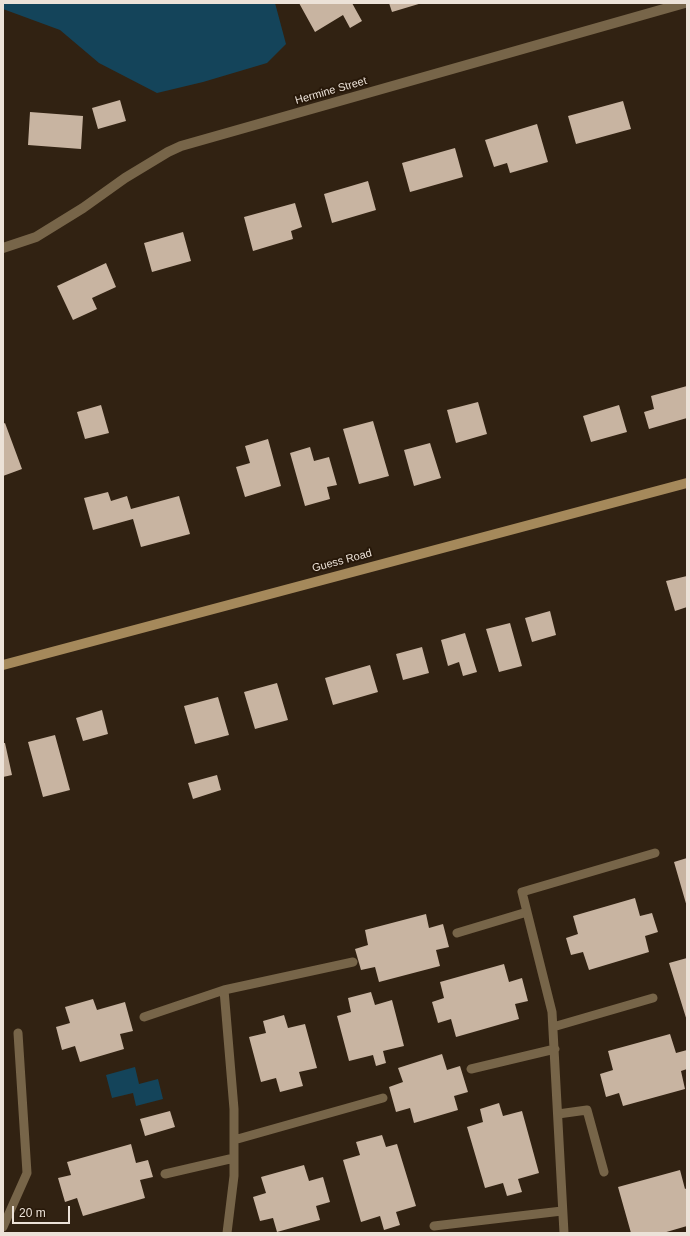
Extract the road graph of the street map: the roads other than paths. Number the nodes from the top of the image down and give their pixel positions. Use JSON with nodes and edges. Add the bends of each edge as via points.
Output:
{"nodes":[{"id":1,"x":685,"y":3,"type":"edge"},
{"id":2,"x":674,"y":4,"type":"edge"},
{"id":3,"x":3,"y":248,"type":"edge"},
{"id":4,"x":687,"y":483,"type":"edge"},
{"id":5,"x":3,"y":665,"type":"edge"},
{"id":6,"x":655,"y":853,"type":"dead end"},
{"id":7,"x":527,"y":912,"type":"junction"},
{"id":8,"x":457,"y":933,"type":"dead end"},
{"id":9,"x":353,"y":962,"type":"dead end"},
{"id":10,"x":224,"y":990,"type":"junction"},
{"id":11,"x":653,"y":998,"type":"dead end"},
{"id":12,"x":144,"y":1017,"type":"dead end"},
{"id":13,"x":553,"y":1027,"type":"junction"},
{"id":14,"x":18,"y":1033,"type":"dead end"},
{"id":15,"x":555,"y":1049,"type":"junction"},
{"id":16,"x":471,"y":1069,"type":"dead end"},
{"id":17,"x":383,"y":1098,"type":"dead end"},
{"id":18,"x":558,"y":1114,"type":"junction"},
{"id":19,"x":234,"y":1140,"type":"junction"},
{"id":20,"x":234,"y":1158,"type":"junction"},
{"id":21,"x":604,"y":1172,"type":"dead end"},
{"id":22,"x":165,"y":1174,"type":"dead end"},
{"id":23,"x":562,"y":1211,"type":"junction"},
{"id":24,"x":434,"y":1226,"type":"dead end"},
{"id":25,"x":3,"y":1227,"type":"edge"},
{"id":26,"x":227,"y":1233,"type":"edge"},
{"id":27,"x":564,"y":1233,"type":"edge"}],
"edges":[{"from":1,"to":2,"type":"street","name":"Hermine Street"},
{"from":2,"to":3,"type":"street","name":"Hermine Street","via":[[528,49],[181,146],[125,178],[36,237]]},
{"from":4,"to":5,"type":"main road","name":"Guess Road"},
{"from":6,"to":7,"type":"lane","via":[[522,892]]},
{"from":7,"to":8,"type":"lane"},
{"from":7,"to":13,"type":"lane","via":[[552,1012]]},
{"from":9,"to":10,"type":"lane"},
{"from":10,"to":12,"type":"lane"},
{"from":10,"to":19,"type":"lane","via":[[234,1109]]},
{"from":11,"to":13,"type":"lane"},
{"from":13,"to":15,"type":"lane"},
{"from":14,"to":25,"type":"lane","via":[[27,1173]]},
{"from":15,"to":16,"type":"lane"},
{"from":15,"to":18,"type":"lane"},
{"from":17,"to":19,"type":"lane"},
{"from":18,"to":21,"type":"lane","via":[[587,1110]]},
{"from":18,"to":23,"type":"lane"},
{"from":19,"to":20,"type":"lane"},
{"from":20,"to":22,"type":"lane"},
{"from":20,"to":26,"type":"lane"},
{"from":23,"to":24,"type":"lane"},
{"from":23,"to":27,"type":"lane"}]}
